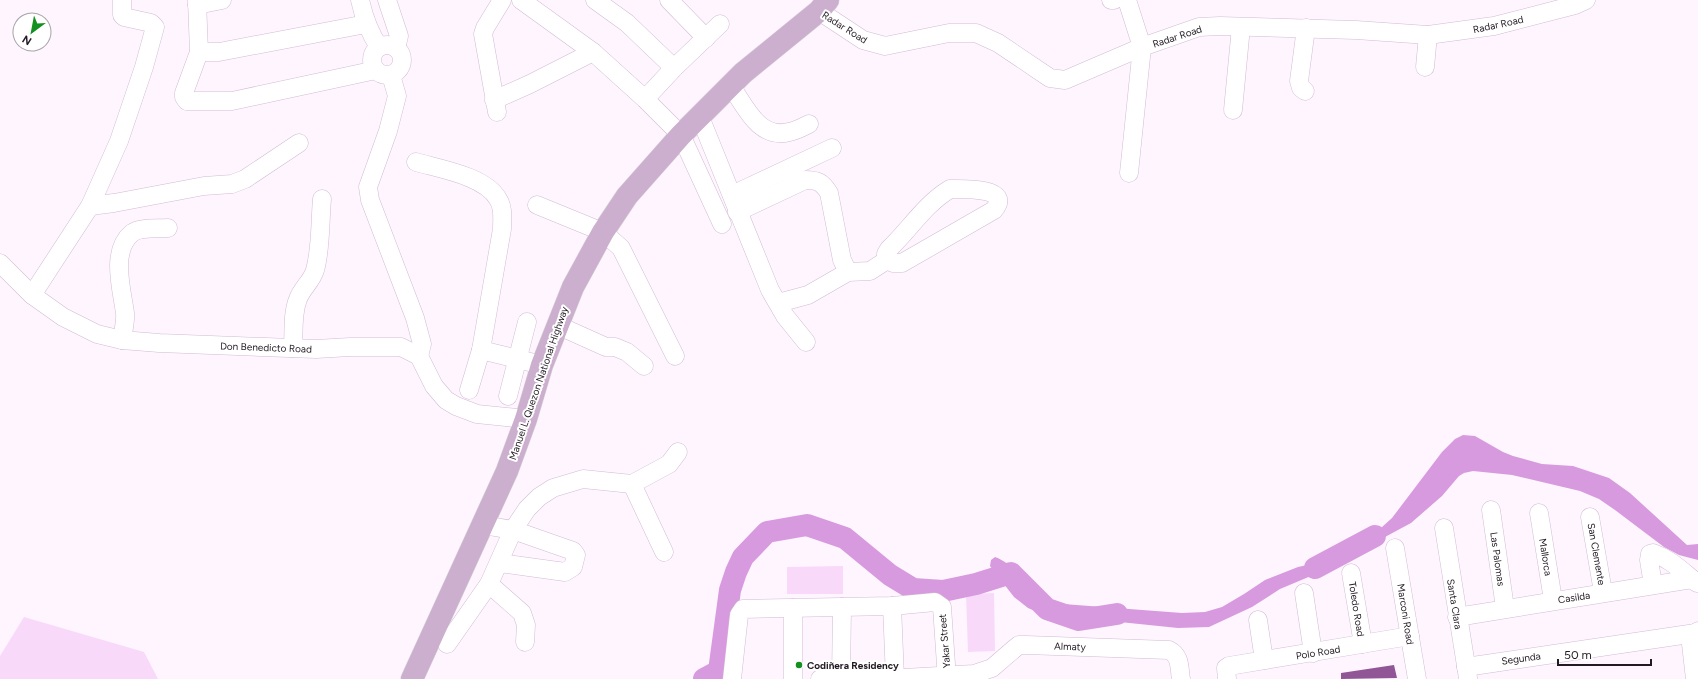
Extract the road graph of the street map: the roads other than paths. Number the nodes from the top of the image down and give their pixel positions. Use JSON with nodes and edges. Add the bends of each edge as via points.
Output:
{"nodes":[{"id":1,"x":122,"y":0,"type":"edge"},
{"id":2,"x":222,"y":0,"type":"edge"},
{"id":3,"x":360,"y":0,"type":"edge"},
{"id":4,"x":388,"y":0,"type":"edge"},
{"id":5,"x":502,"y":0,"type":"edge"},
{"id":6,"x":521,"y":0,"type":"edge"},
{"id":7,"x":595,"y":0,"type":"edge"},
{"id":8,"x":669,"y":0,"type":"edge"},
{"id":9,"x":1127,"y":0,"type":"edge"},
{"id":10,"x":1586,"y":0,"type":"edge"},
{"id":11,"x":197,"y":2,"type":"edge"},
{"id":12,"x":824,"y":5,"type":"edge"},
{"id":13,"x":366,"y":24,"type":"junction"},
{"id":14,"x":720,"y":24,"type":"dead end"},
{"id":15,"x":1241,"y":27,"type":"junction"},
{"id":16,"x":1306,"y":28,"type":"junction"},
{"id":17,"x":1428,"y":35,"type":"junction"},
{"id":18,"x":706,"y":38,"type":"junction"},
{"id":19,"x":387,"y":47,"type":"junction"},
{"id":20,"x":1142,"y":47,"type":"junction"},
{"id":21,"x":199,"y":52,"type":"junction"},
{"id":22,"x":593,"y":52,"type":"junction"},
{"id":23,"x":1425,"y":67,"type":"dead end"},
{"id":24,"x":674,"y":68,"type":"junction"},
{"id":25,"x":383,"y":73,"type":"junction"},
{"id":26,"x":731,"y":86,"type":"junction"},
{"id":27,"x":1305,"y":91,"type":"dead end"},
{"id":28,"x":645,"y":99,"type":"junction"},
{"id":29,"x":1233,"y":110,"type":"dead end"},
{"id":30,"x":700,"y":117,"type":"junction"},
{"id":31,"x":809,"y":124,"type":"dead end"},
{"id":32,"x":681,"y":135,"type":"junction"},
{"id":33,"x":299,"y":143,"type":"dead end"},
{"id":34,"x":832,"y":148,"type":"dead end"},
{"id":35,"x":416,"y":162,"type":"dead end"},
{"id":36,"x":1129,"y":173,"type":"dead end"},
{"id":37,"x":732,"y":195,"type":"junction"},
{"id":38,"x":322,"y":199,"type":"dead end"},
{"id":39,"x":537,"y":205,"type":"dead end"},
{"id":40,"x":90,"y":206,"type":"junction"},
{"id":41,"x":737,"y":212,"type":"junction"},
{"id":42,"x":722,"y":224,"type":"dead end"},
{"id":43,"x":168,"y":228,"type":"dead end"},
{"id":44,"x":603,"y":232,"type":"junction"},
{"id":45,"x":887,"y":260,"type":"junction"},
{"id":46,"x":0,"y":263,"type":"edge"},
{"id":47,"x":848,"y":272,"type":"junction"},
{"id":48,"x":32,"y":295,"type":"junction"},
{"id":49,"x":778,"y":303,"type":"junction"},
{"id":50,"x":527,"y":322,"type":"dead end"},
{"id":51,"x":558,"y":325,"type":"junction"},
{"id":52,"x":122,"y":340,"type":"junction"},
{"id":53,"x":806,"y":342,"type":"dead end"},
{"id":54,"x":293,"y":348,"type":"junction"},
{"id":55,"x":481,"y":350,"type":"junction"},
{"id":56,"x":419,"y":356,"type":"junction"},
{"id":57,"x":675,"y":356,"type":"dead end"},
{"id":58,"x":518,"y":359,"type":"junction"},
{"id":59,"x":542,"y":365,"type":"junction"},
{"id":60,"x":644,"y":366,"type":"dead end"},
{"id":61,"x":469,"y":390,"type":"dead end"},
{"id":62,"x":508,"y":396,"type":"dead end"},
{"id":63,"x":526,"y":419,"type":"junction"},
{"id":64,"x":678,"y":452,"type":"dead end"},
{"id":65,"x":632,"y":484,"type":"junction"},
{"id":66,"x":1491,"y":510,"type":"dead end"},
{"id":67,"x":1539,"y":512,"type":"dead end"},
{"id":68,"x":1590,"y":516,"type":"dead end"},
{"id":69,"x":483,"y":525,"type":"junction"},
{"id":70,"x":1444,"y":528,"type":"dead end"},
{"id":71,"x":513,"y":530,"type":"junction"},
{"id":72,"x":1395,"y":548,"type":"dead end"},
{"id":73,"x":664,"y":552,"type":"dead end"},
{"id":74,"x":500,"y":563,"type":"junction"},
{"id":75,"x":1352,"y":573,"type":"dead end"},
{"id":76,"x":1695,"y":581,"type":"edge"},
{"id":77,"x":489,"y":584,"type":"junction"},
{"id":78,"x":1653,"y":585,"type":"junction"},
{"id":79,"x":1603,"y":592,"type":"junction"},
{"id":80,"x":1304,"y":593,"type":"dead end"},
{"id":81,"x":1553,"y":600,"type":"junction"},
{"id":82,"x":892,"y":606,"type":"junction"},
{"id":83,"x":842,"y":607,"type":"junction"},
{"id":84,"x":793,"y":608,"type":"junction"},
{"id":85,"x":1505,"y":608,"type":"junction"},
{"id":86,"x":1457,"y":616,"type":"junction"},
{"id":87,"x":1258,"y":620,"type":"dead end"},
{"id":88,"x":1697,"y":632,"type":"edge"},
{"id":89,"x":1410,"y":636,"type":"junction"},
{"id":90,"x":525,"y":642,"type":"dead end"},
{"id":91,"x":447,"y":644,"type":"dead end"},
{"id":92,"x":1363,"y":644,"type":"junction"},
{"id":93,"x":1313,"y":652,"type":"junction"},
{"id":94,"x":1264,"y":660,"type":"junction"},
{"id":95,"x":1227,"y":673,"type":"edge"},
{"id":96,"x":1467,"y":673,"type":"edge"},
{"id":97,"x":992,"y":674,"type":"edge"},
{"id":98,"x":947,"y":677,"type":"edge"},
{"id":99,"x":841,"y":678,"type":"edge"},
{"id":100,"x":895,"y":678,"type":"edge"},
{"id":101,"x":412,"y":679,"type":"edge"},
{"id":102,"x":732,"y":679,"type":"edge"},
{"id":103,"x":793,"y":679,"type":"edge"},
{"id":104,"x":820,"y":679,"type":"edge"},
{"id":105,"x":1181,"y":679,"type":"edge"},
{"id":106,"x":1416,"y":679,"type":"edge"},
{"id":107,"x":1695,"y":679,"type":"edge"}],
"edges":[{"from":1,"to":40,"type":"street","via":[[124,17],[151,23],[155,27],[119,141]]},
{"from":2,"to":11,"type":"street"},
{"from":3,"to":13,"type":"street"},
{"from":4,"to":19,"type":"street","via":[[399,36]]},
{"from":5,"to":22,"type":"street","via":[[484,34],[496,106],[530,84]]},
{"from":6,"to":22,"type":"street"},
{"from":7,"to":24,"type":"street","via":[[627,23]]},
{"from":8,"to":18,"type":"street"},
{"from":9,"to":20,"type":"street"},
{"from":10,"to":17,"type":"street","name":"Radar Road","via":[[1494,26]]},
{"from":11,"to":21,"type":"street"},
{"from":12,"to":20,"type":"street","name":"Radar Road","via":[[863,40],[878,45],[885,46],[949,33],[976,33],[998,42],[1050,78],[1065,80]]},
{"from":12,"to":26,"type":"main road","name":"Manuel L. Quezon National Highway"},
{"from":13,"to":19,"type":"street","via":[[370,34]]},
{"from":13,"to":21,"type":"street","via":[[219,52]]},
{"from":14,"to":18,"type":"street"},
{"from":15,"to":16,"type":"street","name":"Radar Road"},
{"from":15,"to":20,"type":"street","name":"Radar Road","via":[[1199,26]]},
{"from":15,"to":29,"type":"street"},
{"from":16,"to":17,"type":"street","name":"Radar Road"},
{"from":16,"to":27,"type":"street","via":[[1299,81],[1300,88]]},
{"from":17,"to":23,"type":"street"},
{"from":18,"to":24,"type":"street"},
{"from":19,"to":25,"type":"street","via":[[374,52],[372,60]]},
{"from":19,"to":25,"type":"street","via":[[401,54],[402,63],[398,71]]},
{"from":20,"to":36,"type":"street"},
{"from":21,"to":25,"type":"street","via":[[184,93],[187,101],[232,102]]},
{"from":22,"to":28,"type":"street"},
{"from":24,"to":28,"type":"street"},
{"from":25,"to":56,"type":"street","via":[[397,96],[388,131],[368,187],[370,200],[415,318],[422,344]]},
{"from":26,"to":30,"type":"main road","name":"Manuel L. Quezon National Highway"},
{"from":26,"to":31,"type":"street","via":[[756,123],[763,129],[789,133]]},
{"from":28,"to":32,"type":"street"},
{"from":30,"to":32,"type":"main road","name":"Manuel L. Quezon National Highway"},
{"from":30,"to":37,"type":"street"},
{"from":32,"to":42,"type":"street"},
{"from":32,"to":44,"type":"main road","name":"Manuel L. Quezon National Highway","via":[[627,196]]},
{"from":33,"to":40,"type":"street","via":[[245,179],[232,184],[204,186]]},
{"from":34,"to":37,"type":"street"},
{"from":35,"to":55,"type":"street","via":[[480,183],[493,191],[499,200],[502,229]]},
{"from":37,"to":41,"type":"street"},
{"from":38,"to":54,"type":"street","via":[[317,264],[313,277],[307,282],[298,299]]},
{"from":39,"to":44,"type":"street"},
{"from":40,"to":48,"type":"street"},
{"from":41,"to":47,"type":"street","via":[[805,180],[816,180],[829,193],[842,260]]},
{"from":41,"to":49,"type":"street"},
{"from":43,"to":52,"type":"street","via":[[139,230],[132,233],[120,254],[119,278],[125,318]]},
{"from":44,"to":51,"type":"main road","name":"Manuel L. Quezon National Highway","via":[[573,287]]},
{"from":44,"to":57,"type":"street","via":[[621,248]]},
{"from":45,"to":45,"type":"street","via":[[902,263],[914,257],[994,210],[999,204],[997,196],[980,190],[950,189],[922,212],[888,249]]},
{"from":45,"to":47,"type":"street","via":[[870,271]]},
{"from":46,"to":48,"type":"street","name":"Don Benedicto Road"},
{"from":47,"to":49,"type":"street","via":[[808,295]]},
{"from":48,"to":52,"type":"street","name":"Don Benedicto Road","via":[[63,317],[97,334]]},
{"from":49,"to":53,"type":"street"},
{"from":50,"to":58,"type":"street"},
{"from":51,"to":59,"type":"main road","name":"Manuel L. Quezon National Highway"},
{"from":51,"to":60,"type":"street","via":[[606,347],[615,347],[627,352]]},
{"from":52,"to":54,"type":"street","name":"Don Benedicto Road"},
{"from":54,"to":56,"type":"street","name":"Don Benedicto Road","via":[[401,346]]},
{"from":55,"to":58,"type":"street"},
{"from":55,"to":61,"type":"street"},
{"from":56,"to":63,"type":"street","via":[[434,386],[446,400],[456,406],[477,414]]},
{"from":58,"to":59,"type":"street"},
{"from":58,"to":62,"type":"street"},
{"from":59,"to":63,"type":"main road","name":"Manuel L. Quezon National Highway"},
{"from":63,"to":69,"type":"main road","name":"Manuel L. Quezon National Highway"},
{"from":64,"to":65,"type":"street","via":[[669,464]]},
{"from":65,"to":71,"type":"street","via":[[583,479],[553,488],[527,508]]},
{"from":65,"to":73,"type":"street"},
{"from":66,"to":85,"type":"street","name":"Las Palomas"},
{"from":67,"to":81,"type":"street","name":"Mallorca"},
{"from":68,"to":79,"type":"street","name":"San Clemente"},
{"from":69,"to":71,"type":"street"},
{"from":69,"to":101,"type":"main road","name":"Manuel L. Quezon National Highway"},
{"from":70,"to":86,"type":"street","name":"Santa Clara"},
{"from":71,"to":74,"type":"street"},
{"from":71,"to":74,"type":"street","via":[[573,551],[576,555],[573,567],[565,572]]},
{"from":72,"to":89,"type":"street","name":"Marconi Road"},
{"from":74,"to":77,"type":"street"},
{"from":75,"to":92,"type":"street","name":"Toledo Road"},
{"from":76,"to":78,"type":"street","name":"Casilda"},
{"from":76,"to":78,"type":"street","via":[[1677,566],[1654,553],[1650,554],[1649,560]]},
{"from":77,"to":90,"type":"street","via":[[522,613],[526,625]]},
{"from":77,"to":91,"type":"street"},
{"from":78,"to":79,"type":"street","name":"Casilda"},
{"from":79,"to":81,"type":"street","name":"Casilda"},
{"from":80,"to":93,"type":"street"},
{"from":81,"to":85,"type":"street","name":"Casilda"},
{"from":82,"to":83,"type":"street"},
{"from":82,"to":98,"type":"street","name":"Yakar Street","via":[[935,602],[942,607]]},
{"from":82,"to":100,"type":"street"},
{"from":83,"to":84,"type":"street"},
{"from":83,"to":99,"type":"street"},
{"from":84,"to":102,"type":"street","via":[[741,611]]},
{"from":84,"to":103,"type":"street"},
{"from":85,"to":86,"type":"street","name":"Casilda"},
{"from":86,"to":96,"type":"street","name":"Santa Clara"},
{"from":87,"to":94,"type":"street"},
{"from":88,"to":96,"type":"street","name":"Segunda"},
{"from":88,"to":107,"type":"street","via":[[1691,644]]},
{"from":89,"to":92,"type":"street","name":"Polo Road"},
{"from":89,"to":106,"type":"street","name":"Marconi Road"},
{"from":92,"to":93,"type":"street","name":"Polo Road"},
{"from":93,"to":94,"type":"street","name":"Polo Road"},
{"from":94,"to":95,"type":"street","name":"Polo Road"},
{"from":97,"to":98,"type":"street","name":"Almaty"},
{"from":97,"to":105,"type":"street","name":"Almaty","via":[[1014,649],[1026,644],[1162,650],[1174,653],[1179,660]]},
{"from":98,"to":100,"type":"street","name":"Almaty"},
{"from":99,"to":100,"type":"street","name":"Almaty"},
{"from":99,"to":104,"type":"street","name":"Almaty"}]}
